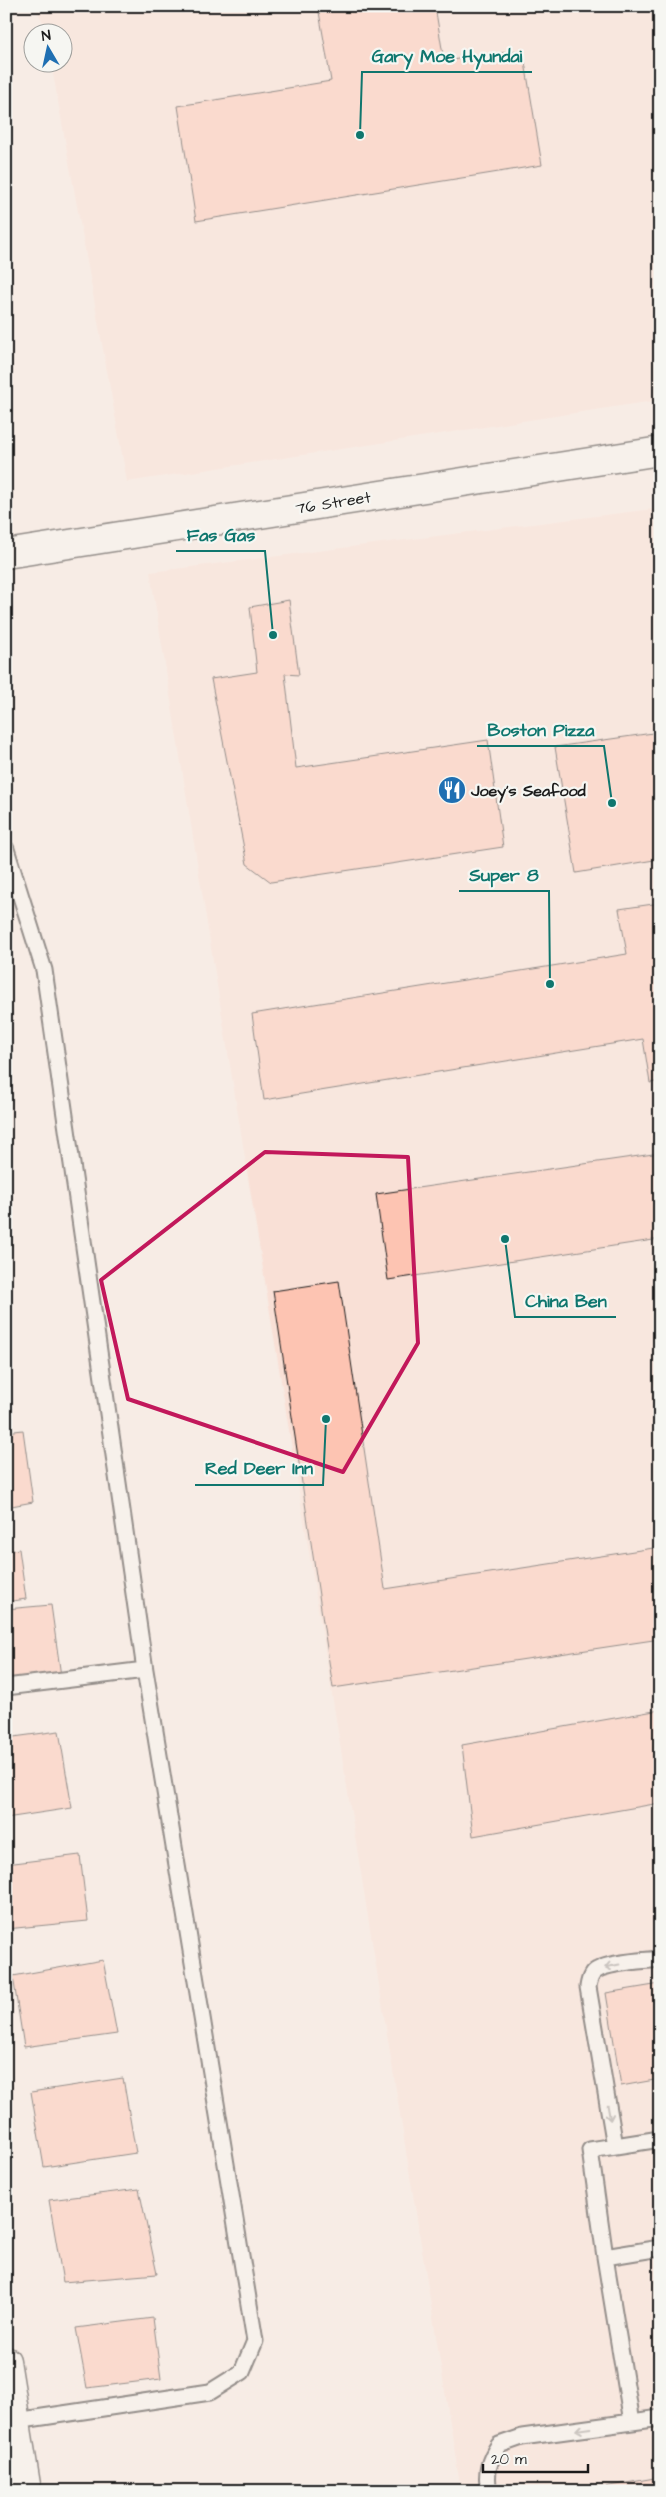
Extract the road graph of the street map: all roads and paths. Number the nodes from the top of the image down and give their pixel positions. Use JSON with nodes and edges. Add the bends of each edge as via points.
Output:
{"nodes":[{"id":1,"x":660,"y":451,"type":"edge"},
{"id":2,"x":6,"y":554,"type":"edge"},
{"id":3,"x":6,"y":849,"type":"edge"},
{"id":4,"x":145,"y":1670,"type":"junction"},
{"id":5,"x":6,"y":1687,"type":"edge"},
{"id":6,"x":660,"y":1959,"type":"edge"},
{"id":7,"x":660,"y":2139,"type":"edge"},
{"id":8,"x":615,"y":2146,"type":"junction"},
{"id":9,"x":660,"y":2248,"type":"edge"},
{"id":10,"x":604,"y":2257,"type":"junction"},
{"id":11,"x":6,"y":2361,"type":"edge"},
{"id":12,"x":660,"y":2418,"type":"edge"},
{"id":13,"x":16,"y":2421,"type":"junction"},
{"id":14,"x":632,"y":2422,"type":"junction"},
{"id":15,"x":27,"y":2491,"type":"edge"},
{"id":16,"x":488,"y":2491,"type":"edge"}],
"edges":[{"from":1,"to":2,"type":"street","name":"76 Street"},
{"from":3,"to":4,"type":"lane","via":[[44,970]]},
{"from":4,"to":5,"type":"lane"},
{"from":4,"to":13,"type":"lane","via":[[255,2341],[242,2372],[210,2392]]},
{"from":6,"to":8,"type":"lane","one_way":true,"via":[[607,1966],[597,1970],[588,1987]]},
{"from":7,"to":8,"type":"lane"},
{"from":8,"to":10,"type":"lane","via":[[590,2150]]},
{"from":9,"to":10,"type":"lane"},
{"from":10,"to":14,"type":"lane"},
{"from":11,"to":13,"type":"street"},
{"from":12,"to":14,"type":"lane"},
{"from":13,"to":15,"type":"street"},
{"from":14,"to":16,"type":"lane","one_way":true,"via":[[522,2438],[499,2445],[491,2457],[486,2476]]}]}
